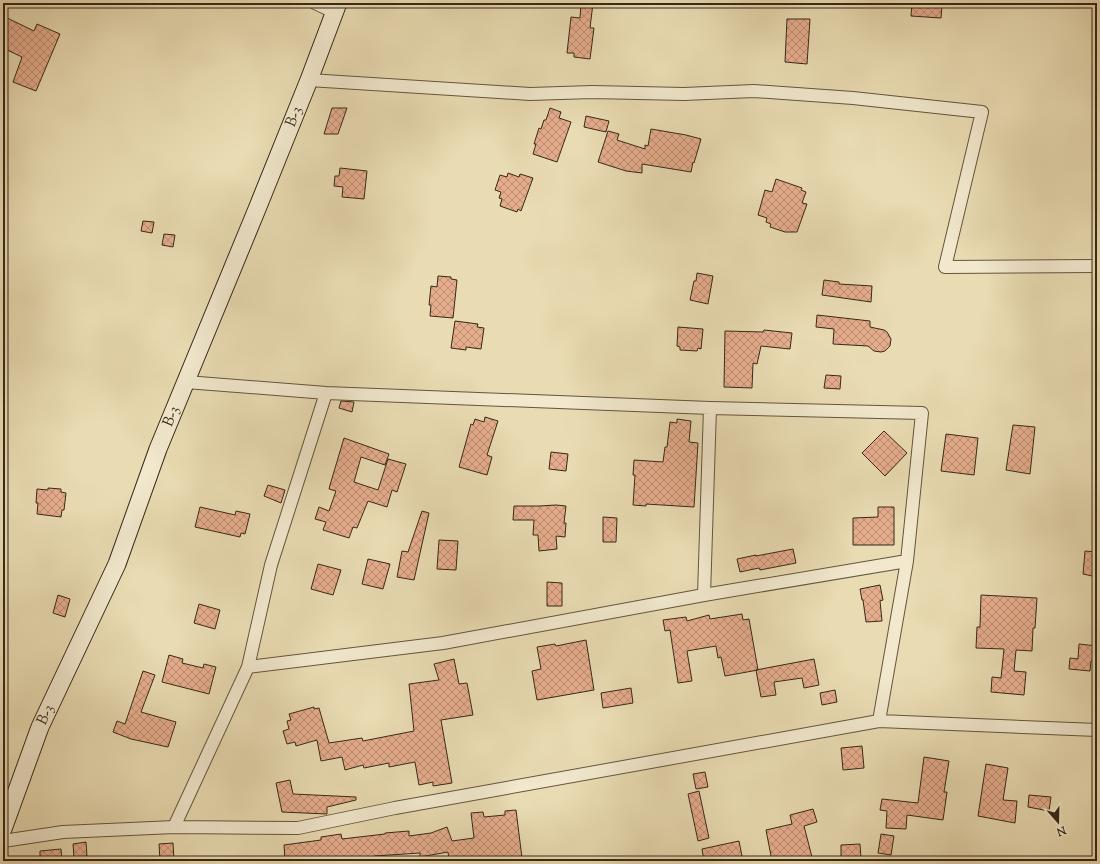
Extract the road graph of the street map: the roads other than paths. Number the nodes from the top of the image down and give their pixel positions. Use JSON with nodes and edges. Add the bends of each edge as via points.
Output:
{"nodes":[{"id":1,"x":315,"y":3,"type":"edge"},
{"id":2,"x":336,"y":7,"type":"edge"},
{"id":3,"x":309,"y":80,"type":"junction"},
{"id":4,"x":1097,"y":266,"type":"edge"},
{"id":5,"x":186,"y":382,"type":"junction"},
{"id":6,"x":326,"y":393,"type":"junction"},
{"id":7,"x":710,"y":408,"type":"junction"},
{"id":8,"x":907,"y":560,"type":"junction"},
{"id":9,"x":704,"y":595,"type":"junction"},
{"id":10,"x":248,"y":667,"type":"junction"},
{"id":11,"x":879,"y":721,"type":"junction"},
{"id":12,"x":1097,"y":730,"type":"edge"},
{"id":13,"x":174,"y":827,"type":"junction"},
{"id":14,"x":3,"y":829,"type":"edge"},
{"id":15,"x":3,"y":841,"type":"edge"}],
"edges":[{"from":1,"to":2,"type":"street"},
{"from":2,"to":3,"type":"main road","name":"B-3"},
{"from":3,"to":4,"type":"street","via":[[530,94],[754,92],[853,98],[982,112],[946,267]]},
{"from":3,"to":5,"type":"main road","name":"B-3"},
{"from":5,"to":6,"type":"street"},
{"from":5,"to":14,"type":"main road","name":"B-3","via":[[158,448],[117,564],[40,727]]},
{"from":6,"to":7,"type":"street"},
{"from":6,"to":10,"type":"street","via":[[271,565]]},
{"from":7,"to":8,"type":"street","via":[[922,413]]},
{"from":7,"to":9,"type":"street"},
{"from":8,"to":9,"type":"street"},
{"from":8,"to":11,"type":"street"},
{"from":9,"to":10,"type":"street","via":[[444,642]]},
{"from":10,"to":13,"type":"street"},
{"from":11,"to":12,"type":"street"},
{"from":11,"to":13,"type":"street","via":[[298,828]]},
{"from":13,"to":15,"type":"street","via":[[63,832]]}]}
